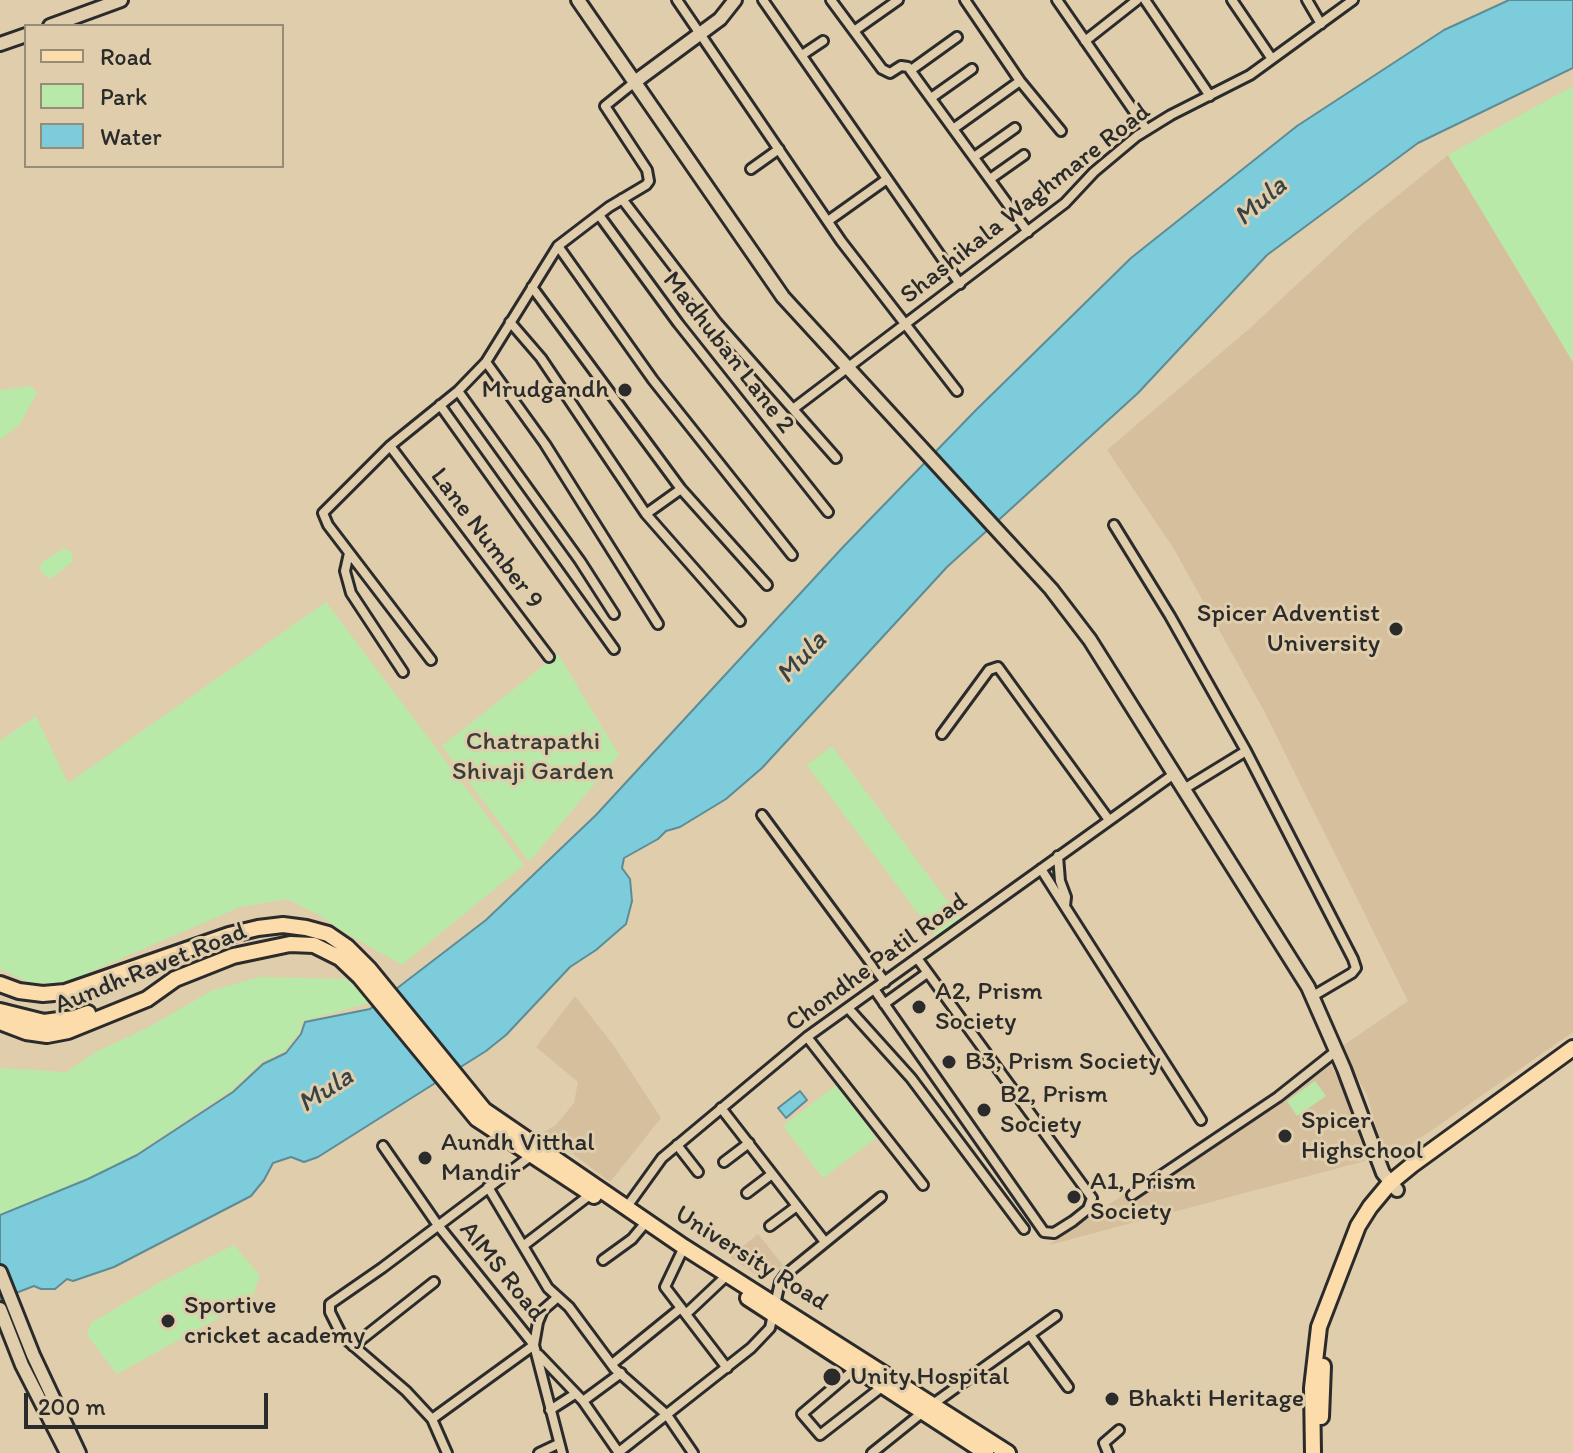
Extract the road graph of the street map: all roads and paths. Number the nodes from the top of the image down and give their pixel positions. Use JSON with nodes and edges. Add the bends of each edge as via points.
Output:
{"nodes":[{"id":1,"x":121,"y":0,"type":"edge"},
{"id":2,"x":578,"y":0,"type":"edge"},
{"id":3,"x":677,"y":0,"type":"edge"},
{"id":4,"x":735,"y":0,"type":"edge"},
{"id":5,"x":763,"y":0,"type":"edge"},
{"id":6,"x":831,"y":0,"type":"edge"},
{"id":7,"x":898,"y":0,"type":"edge"},
{"id":8,"x":965,"y":0,"type":"edge"},
{"id":9,"x":1057,"y":0,"type":"edge"},
{"id":10,"x":1137,"y":0,"type":"edge"},
{"id":11,"x":1145,"y":0,"type":"edge"},
{"id":12,"x":1232,"y":0,"type":"edge"},
{"id":13,"x":1307,"y":0,"type":"edge"},
{"id":14,"x":1353,"y":0,"type":"edge"},
{"id":15,"x":55,"y":24,"type":"edge"},
{"id":16,"x":1321,"y":24,"type":"junction"},
{"id":17,"x":854,"y":31,"type":"junction"},
{"id":18,"x":700,"y":34,"type":"junction"},
{"id":19,"x":24,"y":36,"type":"edge"},
{"id":20,"x":957,"y":37,"type":"dead end"},
{"id":21,"x":823,"y":41,"type":"dead end"},
{"id":22,"x":1085,"y":41,"type":"junction"},
{"id":23,"x":0,"y":44,"type":"edge"},
{"id":24,"x":802,"y":55,"type":"junction"},
{"id":25,"x":1272,"y":59,"type":"junction"},
{"id":26,"x":972,"y":69,"type":"dead end"},
{"id":27,"x":911,"y":70,"type":"junction"},
{"id":28,"x":636,"y":81,"type":"junction"},
{"id":29,"x":1020,"y":81,"type":"junction"},
{"id":30,"x":1210,"y":96,"type":"junction"},
{"id":31,"x":931,"y":98,"type":"junction"},
{"id":32,"x":1015,"y":128,"type":"dead end"},
{"id":33,"x":953,"y":129,"type":"junction"},
{"id":34,"x":1147,"y":130,"type":"junction"},
{"id":35,"x":1061,"y":131,"type":"dead end"},
{"id":36,"x":779,"y":149,"type":"junction"},
{"id":37,"x":1024,"y":155,"type":"dead end"},
{"id":38,"x":974,"y":157,"type":"junction"},
{"id":39,"x":751,"y":169,"type":"dead end"},
{"id":40,"x":887,"y":179,"type":"junction"},
{"id":41,"x":990,"y":179,"type":"junction"},
{"id":42,"x":622,"y":199,"type":"junction"},
{"id":43,"x":599,"y":215,"type":"junction"},
{"id":44,"x":828,"y":221,"type":"junction"},
{"id":45,"x":1028,"y":232,"type":"junction"},
{"id":46,"x":558,"y":246,"type":"junction"},
{"id":47,"x":960,"y":284,"type":"junction"},
{"id":48,"x":532,"y":287,"type":"junction"},
{"id":49,"x":510,"y":322,"type":"junction"},
{"id":50,"x":906,"y":325,"type":"junction"},
{"id":51,"x":486,"y":362,"type":"junction"},
{"id":52,"x":848,"y":367,"type":"junction"},
{"id":53,"x":458,"y":391,"type":"junction"},
{"id":54,"x":957,"y":391,"type":"dead end"},
{"id":55,"x":440,"y":405,"type":"junction"},
{"id":56,"x":793,"y":409,"type":"junction"},
{"id":57,"x":390,"y":446,"type":"junction"},
{"id":58,"x":836,"y":458,"type":"dead end"},
{"id":59,"x":681,"y":489,"type":"junction"},
{"id":60,"x":828,"y":512,"type":"dead end"},
{"id":61,"x":646,"y":514,"type":"junction"},
{"id":62,"x":1114,"y":525,"type":"dead end"},
{"id":63,"x":349,"y":553,"type":"junction"},
{"id":64,"x":792,"y":555,"type":"dead end"},
{"id":65,"x":767,"y":585,"type":"dead end"},
{"id":66,"x":614,"y":614,"type":"dead end"},
{"id":67,"x":740,"y":621,"type":"dead end"},
{"id":68,"x":658,"y":624,"type":"dead end"},
{"id":69,"x":614,"y":649,"type":"dead end"},
{"id":70,"x":549,"y":657,"type":"dead end"},
{"id":71,"x":431,"y":660,"type":"dead end"},
{"id":72,"x":403,"y":672,"type":"dead end"},
{"id":73,"x":942,"y":734,"type":"dead end"},
{"id":74,"x":1246,"y":751,"type":"junction"},
{"id":75,"x":1174,"y":774,"type":"junction"},
{"id":76,"x":1184,"y":789,"type":"junction"},
{"id":77,"x":762,"y":815,"type":"dead end"},
{"id":78,"x":1109,"y":820,"type":"junction"},
{"id":79,"x":1058,"y":856,"type":"junction"},
{"id":80,"x":1041,"y":869,"type":"junction"},
{"id":81,"x":1065,"y":907,"type":"junction"},
{"id":82,"x":917,"y":958,"type":"junction"},
{"id":83,"x":364,"y":973,"type":"junction"},
{"id":84,"x":927,"y":973,"type":"junction"},
{"id":85,"x":175,"y":979,"type":"junction"},
{"id":86,"x":885,"y":982,"type":"junction"},
{"id":87,"x":0,"y":984,"type":"edge"},
{"id":88,"x":874,"y":989,"type":"junction"},
{"id":89,"x":1313,"y":996,"type":"junction"},
{"id":90,"x":884,"y":1004,"type":"junction"},
{"id":91,"x":848,"y":1008,"type":"junction"},
{"id":92,"x":0,"y":1011,"type":"edge"},
{"id":93,"x":0,"y":1022,"type":"edge"},
{"id":94,"x":807,"y":1037,"type":"junction"},
{"id":95,"x":1573,"y":1048,"type":"edge"},
{"id":96,"x":1336,"y":1051,"type":"junction"},
{"id":97,"x":1573,"y":1060,"type":"edge"},
{"id":98,"x":721,"y":1108,"type":"junction"},
{"id":99,"x":1201,"y":1120,"type":"dead end"},
{"id":100,"x":749,"y":1143,"type":"junction"},
{"id":101,"x":677,"y":1145,"type":"junction"},
{"id":102,"x":383,"y":1146,"type":"dead end"},
{"id":103,"x":536,"y":1151,"type":"junction"},
{"id":104,"x":724,"y":1162,"type":"dead end"},
{"id":105,"x":698,"y":1172,"type":"dead end"},
{"id":106,"x":772,"y":1174,"type":"junction"},
{"id":107,"x":923,"y":1185,"type":"dead end"},
{"id":108,"x":488,"y":1187,"type":"junction"},
{"id":109,"x":1394,"y":1187,"type":"junction"},
{"id":110,"x":747,"y":1193,"type":"dead end"},
{"id":111,"x":591,"y":1194,"type":"junction"},
{"id":112,"x":1132,"y":1195,"type":"dead end"},
{"id":113,"x":881,"y":1197,"type":"dead end"},
{"id":114,"x":797,"y":1206,"type":"junction"},
{"id":115,"x":626,"y":1208,"type":"junction"},
{"id":116,"x":437,"y":1224,"type":"junction"},
{"id":117,"x":770,"y":1226,"type":"dead end"},
{"id":118,"x":642,"y":1227,"type":"junction"},
{"id":119,"x":1024,"y":1229,"type":"dead end"},
{"id":120,"x":825,"y":1242,"type":"junction"},
{"id":121,"x":523,"y":1246,"type":"junction"},
{"id":122,"x":682,"y":1249,"type":"junction"},
{"id":123,"x":603,"y":1260,"type":"dead end"},
{"id":124,"x":0,"y":1272,"type":"edge"},
{"id":125,"x":722,"y":1280,"type":"junction"},
{"id":126,"x":434,"y":1282,"type":"dead end"},
{"id":127,"x":558,"y":1297,"type":"junction"},
{"id":128,"x":0,"y":1309,"type":"edge"},
{"id":129,"x":775,"y":1310,"type":"junction"},
{"id":130,"x":684,"y":1311,"type":"junction"},
{"id":131,"x":1056,"y":1316,"type":"dead end"},
{"id":132,"x":1324,"y":1328,"type":"junction"},
{"id":133,"x":1030,"y":1335,"type":"junction"},
{"id":134,"x":353,"y":1346,"type":"junction"},
{"id":135,"x":535,"y":1348,"type":"junction"},
{"id":136,"x":612,"y":1364,"type":"junction"},
{"id":137,"x":727,"y":1368,"type":"junction"},
{"id":138,"x":856,"y":1368,"type":"junction"},
{"id":139,"x":621,"y":1373,"type":"junction"},
{"id":140,"x":883,"y":1386,"type":"junction"},
{"id":141,"x":1068,"y":1387,"type":"dead end"},
{"id":142,"x":575,"y":1394,"type":"junction"},
{"id":143,"x":583,"y":1401,"type":"junction"},
{"id":144,"x":928,"y":1408,"type":"junction"},
{"id":145,"x":550,"y":1410,"type":"junction"},
{"id":146,"x":667,"y":1415,"type":"junction"},
{"id":147,"x":432,"y":1419,"type":"junction"},
{"id":148,"x":1119,"y":1430,"type":"dead end"},
{"id":149,"x":560,"y":1448,"type":"edge"},
{"id":150,"x":74,"y":1452,"type":"edge"},
{"id":151,"x":619,"y":1452,"type":"edge"},
{"id":152,"x":447,"y":1453,"type":"edge"},
{"id":153,"x":539,"y":1453,"type":"edge"},
{"id":154,"x":693,"y":1453,"type":"edge"},
{"id":155,"x":872,"y":1453,"type":"edge"},
{"id":156,"x":986,"y":1453,"type":"edge"},
{"id":157,"x":1008,"y":1453,"type":"edge"},
{"id":158,"x":1108,"y":1453,"type":"edge"},
{"id":159,"x":1313,"y":1453,"type":"edge"},
{"id":160,"x":1323,"y":1453,"type":"edge"}],
"edges":[{"from":1,"to":15,"type":"street"},
{"from":2,"to":28,"type":"street"},
{"from":3,"to":18,"type":"street"},
{"from":4,"to":18,"type":"street"},
{"from":5,"to":24,"type":"street"},
{"from":6,"to":17,"type":"street"},
{"from":7,"to":17,"type":"street"},
{"from":8,"to":29,"type":"street"},
{"from":9,"to":22,"type":"street"},
{"from":10,"to":22,"type":"street"},
{"from":11,"to":30,"type":"street"},
{"from":12,"to":25,"type":"street"},
{"from":13,"to":16,"type":"street"},
{"from":14,"to":16,"type":"street","name":"Shashikala Waghmare Road"},
{"from":16,"to":25,"type":"street","name":"Shashikala Waghmare Road"},
{"from":17,"to":27,"type":"street","via":[[886,72],[906,66]]},
{"from":18,"to":28,"type":"street"},
{"from":18,"to":36,"type":"street"},
{"from":19,"to":23,"type":"street"},
{"from":20,"to":27,"type":"street"},
{"from":21,"to":24,"type":"street"},
{"from":22,"to":34,"type":"street"},
{"from":24,"to":40,"type":"street"},
{"from":25,"to":30,"type":"street","name":"Shashikala Waghmare Road"},
{"from":26,"to":31,"type":"street"},
{"from":27,"to":31,"type":"street"},
{"from":28,"to":42,"type":"street","via":[[605,106],[649,175],[646,185]]},
{"from":28,"to":52,"type":"street","via":[[766,276]]},
{"from":29,"to":33,"type":"street"},
{"from":29,"to":35,"type":"street"},
{"from":30,"to":34,"type":"street","name":"Shashikala Waghmare Road"},
{"from":31,"to":33,"type":"street"},
{"from":32,"to":38,"type":"street"},
{"from":33,"to":38,"type":"street"},
{"from":34,"to":45,"type":"street","name":"Shashikala Waghmare Road"},
{"from":36,"to":39,"type":"street"},
{"from":36,"to":44,"type":"street"},
{"from":37,"to":41,"type":"street"},
{"from":38,"to":41,"type":"street"},
{"from":40,"to":44,"type":"street"},
{"from":40,"to":47,"type":"street"},
{"from":41,"to":45,"type":"street"},
{"from":42,"to":43,"type":"street"},
{"from":42,"to":56,"type":"street","via":[[717,323]]},
{"from":43,"to":46,"type":"street"},
{"from":43,"to":60,"type":"street","name":"Madhuban Lane 2"},
{"from":44,"to":50,"type":"street"},
{"from":45,"to":47,"type":"street","name":"Shashikala Waghmare Road"},
{"from":46,"to":48,"type":"street"},
{"from":46,"to":64,"type":"street","via":[[653,380]]},
{"from":47,"to":50,"type":"street","name":"Shashikala Waghmare Road"},
{"from":48,"to":49,"type":"street"},
{"from":48,"to":59,"type":"street"},
{"from":49,"to":51,"type":"street"},
{"from":49,"to":61,"type":"street","via":[[541,358]]},
{"from":50,"to":52,"type":"street","name":"Shashikala Waghmare Road"},
{"from":50,"to":54,"type":"street"},
{"from":51,"to":53,"type":"street"},
{"from":51,"to":68,"type":"street","via":[[545,444]]},
{"from":52,"to":56,"type":"street","name":"Shashikala Waghmare Road"},
{"from":52,"to":75,"type":"street","via":[[1051,589]]},
{"from":53,"to":55,"type":"street"},
{"from":53,"to":66,"type":"street"},
{"from":55,"to":57,"type":"street"},
{"from":55,"to":69,"type":"street"},
{"from":56,"to":58,"type":"street"},
{"from":57,"to":63,"type":"street","via":[[323,513]]},
{"from":57,"to":70,"type":"street","name":"Lane Number 9"},
{"from":59,"to":61,"type":"street"},
{"from":59,"to":65,"type":"street"},
{"from":61,"to":67,"type":"street"},
{"from":62,"to":74,"type":"street"},
{"from":63,"to":71,"type":"street"},
{"from":63,"to":72,"type":"street","via":[[345,571],[351,593]]},
{"from":73,"to":78,"type":"street","via":[[990,669],[998,667]]},
{"from":74,"to":76,"type":"street"},
{"from":74,"to":89,"type":"street","via":[[1356,968]]},
{"from":75,"to":76,"type":"street"},
{"from":75,"to":78,"type":"street","name":"Chondhe Patil Road"},
{"from":76,"to":89,"type":"street"},
{"from":77,"to":86,"type":"street"},
{"from":78,"to":79,"type":"street","name":"Chondhe Patil Road"},
{"from":79,"to":80,"type":"street","name":"Chondhe Patil Road"},
{"from":79,"to":81,"type":"street"},
{"from":80,"to":81,"type":"street"},
{"from":80,"to":82,"type":"street","name":"Chondhe Patil Road"},
{"from":81,"to":99,"type":"street"},
{"from":82,"to":84,"type":"street"},
{"from":82,"to":86,"type":"street","name":"Chondhe Patil Road"},
{"from":83,"to":85,"type":"main road","name":"Aundh Ravet Road","via":[[314,945],[290,944],[233,956]]},
{"from":83,"to":87,"type":"main road","name":"Aundh Ravet Road","via":[[347,947],[328,934],[283,925],[229,935],[65,992],[43,994]]},
{"from":83,"to":103,"type":"main road","name":"University Road","via":[[477,1119]]},
{"from":84,"to":90,"type":"street"},
{"from":84,"to":90,"type":"street","via":[[1092,1198],[1073,1221],[1054,1233],[1044,1232]]},
{"from":85,"to":92,"type":"main road","via":[[74,1018],[44,1022]]},
{"from":85,"to":93,"type":"main road","name":"Aundh Ravet Road","via":[[147,999],[68,1031],[47,1035]]},
{"from":86,"to":88,"type":"street","name":"Chondhe Patil Road"},
{"from":88,"to":90,"type":"street"},
{"from":88,"to":91,"type":"street","name":"Chondhe Patil Road"},
{"from":89,"to":96,"type":"street"},
{"from":91,"to":94,"type":"street","name":"Chondhe Patil Road"},
{"from":91,"to":119,"type":"street","via":[[911,1078]]},
{"from":94,"to":98,"type":"street","name":"Chondhe Patil Road"},
{"from":94,"to":107,"type":"street"},
{"from":95,"to":109,"type":"main road","via":[[1485,1110]]},
{"from":96,"to":109,"type":"street","via":[[1383,1173]]},
{"from":96,"to":112,"type":"street","via":[[1278,1097]]},
{"from":97,"to":109,"type":"main road"},
{"from":98,"to":100,"type":"street"},
{"from":98,"to":101,"type":"street","name":"Chondhe Patil Road"},
{"from":100,"to":104,"type":"street"},
{"from":100,"to":106,"type":"street"},
{"from":101,"to":105,"type":"street"},
{"from":101,"to":115,"type":"street","name":"Chondhe Patil Road"},
{"from":102,"to":116,"type":"street"},
{"from":103,"to":108,"type":"street","name":"AIMS Road"},
{"from":103,"to":111,"type":"main road","name":"University Road"},
{"from":103,"to":115,"type":"main road","name":"University Road"},
{"from":106,"to":110,"type":"street"},
{"from":106,"to":114,"type":"street"},
{"from":108,"to":116,"type":"street","name":"AIMS Road"},
{"from":108,"to":121,"type":"street"},
{"from":109,"to":132,"type":"main road","via":[[1367,1230]]},
{"from":111,"to":118,"type":"main road","name":"University Road"},
{"from":111,"to":121,"type":"street"},
{"from":113,"to":120,"type":"street"},
{"from":114,"to":117,"type":"street"},
{"from":114,"to":120,"type":"street"},
{"from":115,"to":122,"type":"main road","name":"University Road"},
{"from":116,"to":134,"type":"street","via":[[332,1301],[330,1312]]},
{"from":116,"to":135,"type":"street","name":"AIMS Road"},
{"from":118,"to":122,"type":"main road","name":"University Road"},
{"from":118,"to":123,"type":"street"},
{"from":120,"to":129,"type":"street","via":[[785,1275]]},
{"from":121,"to":127,"type":"street"},
{"from":122,"to":125,"type":"main road","name":"University Road"},
{"from":122,"to":129,"type":"main road","name":"University Road"},
{"from":122,"to":130,"type":"street","via":[[665,1287]]},
{"from":124,"to":150,"type":"street"},
{"from":125,"to":129,"type":"main road","name":"University Road"},
{"from":125,"to":130,"type":"street"},
{"from":126,"to":134,"type":"street"},
{"from":127,"to":135,"type":"street","via":[[543,1310]]},
{"from":127,"to":136,"type":"street"},
{"from":128,"to":150,"type":"street","via":[[22,1365]]},
{"from":129,"to":137,"type":"street","via":[[767,1332]]},
{"from":129,"to":138,"type":"main road","name":"University Road"},
{"from":129,"to":144,"type":"main road","name":"University Road"},
{"from":130,"to":136,"type":"street"},
{"from":130,"to":137,"type":"street"},
{"from":131,"to":133,"type":"street"},
{"from":132,"to":159,"type":"main road","via":[[1312,1388]]},
{"from":132,"to":160,"type":"main road"},
{"from":133,"to":141,"type":"street"},
{"from":133,"to":144,"type":"street"},
{"from":134,"to":147,"type":"street"},
{"from":135,"to":142,"type":"street"},
{"from":135,"to":145,"type":"street","name":"AIMS Road"},
{"from":135,"to":147,"type":"street"},
{"from":136,"to":139,"type":"street"},
{"from":137,"to":146,"type":"street"},
{"from":138,"to":140,"type":"main road","name":"University Road"},
{"from":138,"to":140,"type":"street","via":[[802,1414],[820,1435]]},
{"from":139,"to":143,"type":"street"},
{"from":139,"to":146,"type":"street"},
{"from":140,"to":144,"type":"main road","name":"University Road"},
{"from":142,"to":143,"type":"street"},
{"from":142,"to":145,"type":"street"},
{"from":143,"to":151,"type":"street"},
{"from":144,"to":155,"type":"street"},
{"from":144,"to":156,"type":"main road","name":"University Road"},
{"from":144,"to":157,"type":"main road","name":"University Road"},
{"from":145,"to":149,"type":"street","name":"AIMS Road"},
{"from":146,"to":151,"type":"street"},
{"from":146,"to":154,"type":"street"},
{"from":147,"to":152,"type":"street"},
{"from":148,"to":158,"type":"street","via":[[1104,1443]]},
{"from":149,"to":153,"type":"street"}]}
